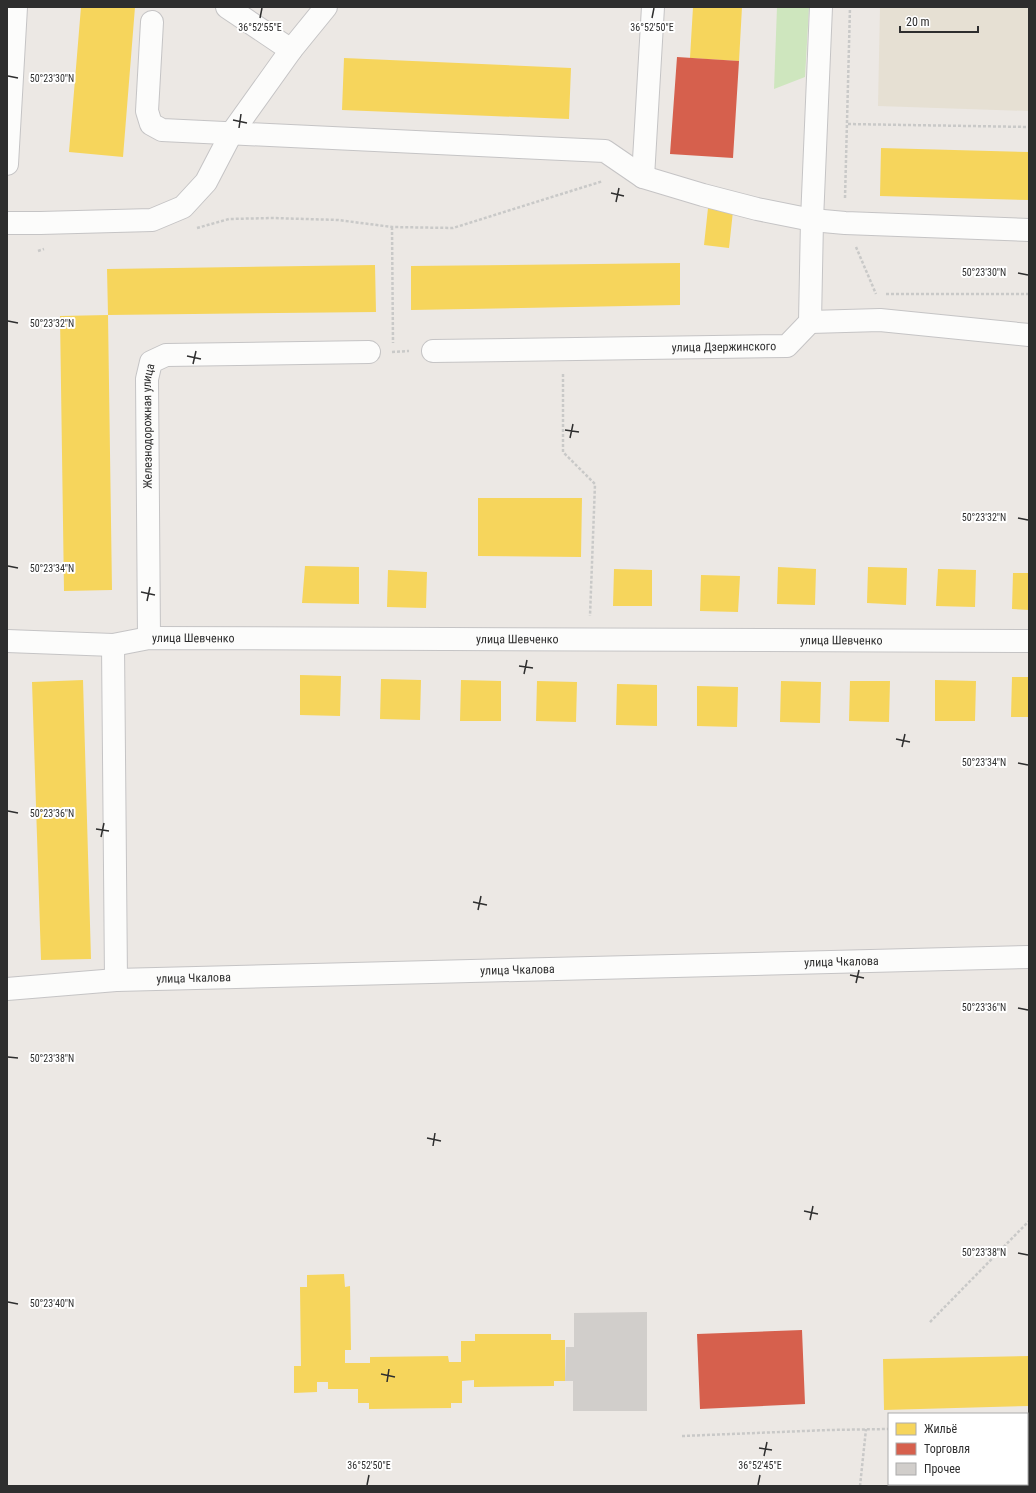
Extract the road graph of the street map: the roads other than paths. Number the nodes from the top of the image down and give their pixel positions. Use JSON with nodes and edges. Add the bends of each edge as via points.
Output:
{"nodes":[{"id":1,"x":16,"y":7,"type":"edge"},
{"id":2,"x":227,"y":7,"type":"edge"},
{"id":3,"x":326,"y":7,"type":"edge"},
{"id":4,"x":653,"y":7,"type":"edge"},
{"id":5,"x":821,"y":7,"type":"edge"},
{"id":6,"x":152,"y":22,"type":"dead end"},
{"id":7,"x":291,"y":50,"type":"junction"},
{"id":8,"x":230,"y":134,"type":"junction"},
{"id":9,"x":7,"y":164,"type":"edge"},
{"id":10,"x":643,"y":177,"type":"junction"},
{"id":11,"x":812,"y":220,"type":"junction"},
{"id":12,"x":7,"y":222,"type":"edge"},
{"id":13,"x":1029,"y":230,"type":"edge"},
{"id":14,"x":810,"y":322,"type":"junction"},
{"id":15,"x":1029,"y":335,"type":"edge"},
{"id":16,"x":433,"y":351,"type":"road end"},
{"id":17,"x":369,"y":352,"type":"road end"},
{"id":18,"x":149,"y":638,"type":"junction"},
{"id":19,"x":7,"y":640,"type":"edge"},
{"id":20,"x":1029,"y":641,"type":"edge"},
{"id":21,"x":113,"y":645,"type":"junction"},
{"id":22,"x":1029,"y":958,"type":"edge"},
{"id":23,"x":116,"y":980,"type":"junction"},
{"id":24,"x":7,"y":989,"type":"edge"}],
"edges":[{"from":1,"to":9,"type":"street"},
{"from":2,"to":7,"type":"street"},
{"from":3,"to":7,"type":"street"},
{"from":4,"to":10,"type":"street"},
{"from":5,"to":11,"type":"street"},
{"from":6,"to":8,"type":"street","via":[[147,111],[151,124],[162,130]]},
{"from":7,"to":8,"type":"street"},
{"from":8,"to":10,"type":"street","via":[[605,150]]},
{"from":8,"to":12,"type":"street","via":[[206,182],[183,207],[152,220]]},
{"from":10,"to":11,"type":"street","via":[[757,209]]},
{"from":11,"to":13,"type":"street"},
{"from":11,"to":14,"type":"street"},
{"from":14,"to":15,"type":"street","via":[[880,320]]},
{"from":14,"to":16,"type":"street","name":"улица Дзержинского","via":[[787,346]]},
{"from":17,"to":18,"type":"street","name":"Железнодорожная улица","via":[[166,355],[151,362],[147,379]]},
{"from":18,"to":20,"type":"street","name":"улица Шевченко"},
{"from":18,"to":21,"type":"street","name":"улица Шевченко"},
{"from":19,"to":21,"type":"street","name":"улица Шевченко"},
{"from":21,"to":23,"type":"street"},
{"from":22,"to":23,"type":"street","name":"улица Чкалова"},
{"from":23,"to":24,"type":"street","name":"улица Чкалова"}]}
